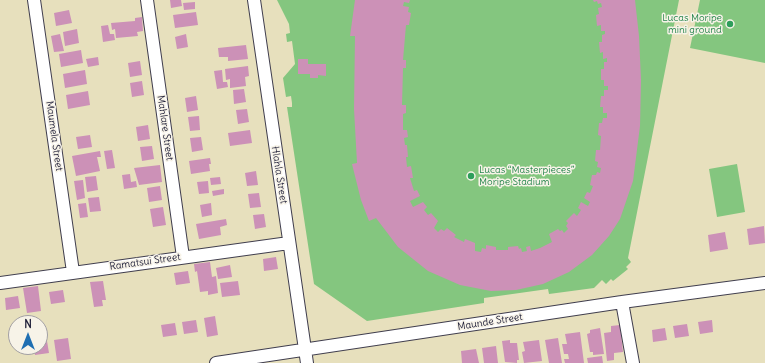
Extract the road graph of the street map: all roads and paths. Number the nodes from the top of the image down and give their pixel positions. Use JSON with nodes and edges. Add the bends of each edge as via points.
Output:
{"nodes":[{"id":1,"x":34,"y":0,"type":"edge"},
{"id":2,"x":147,"y":0,"type":"edge"},
{"id":3,"x":254,"y":0,"type":"edge"},
{"id":4,"x":289,"y":243,"type":"junction"},
{"id":5,"x":183,"y":257,"type":"junction"},
{"id":6,"x":73,"y":272,"type":"junction"},
{"id":7,"x":0,"y":283,"type":"edge"},
{"id":8,"x":765,"y":283,"type":"edge"},
{"id":9,"x":622,"y":302,"type":"junction"},
{"id":10,"x":305,"y":350,"type":"junction"},
{"id":11,"x":216,"y":363,"type":"edge"},
{"id":12,"x":307,"y":363,"type":"edge"},
{"id":13,"x":633,"y":363,"type":"edge"}],
"edges":[{"from":1,"to":6,"type":"street","name":"Maumela Street"},
{"from":2,"to":5,"type":"street","name":"Mahlare Street"},
{"from":3,"to":4,"type":"street","name":"Hlahla Street"},
{"from":4,"to":5,"type":"street","name":"Ramatsui Street"},
{"from":4,"to":10,"type":"street","name":"Hlahla Street"},
{"from":5,"to":6,"type":"street","name":"Ramatsui Street"},
{"from":6,"to":7,"type":"street","name":"Ramatsui Street"},
{"from":8,"to":9,"type":"street","name":"Maunde Street"},
{"from":9,"to":10,"type":"street","name":"Maunde Street"},
{"from":9,"to":13,"type":"street"},
{"from":10,"to":11,"type":"street","name":"Maunde Street"},
{"from":10,"to":12,"type":"street","name":"Hlahla Street"}]}
